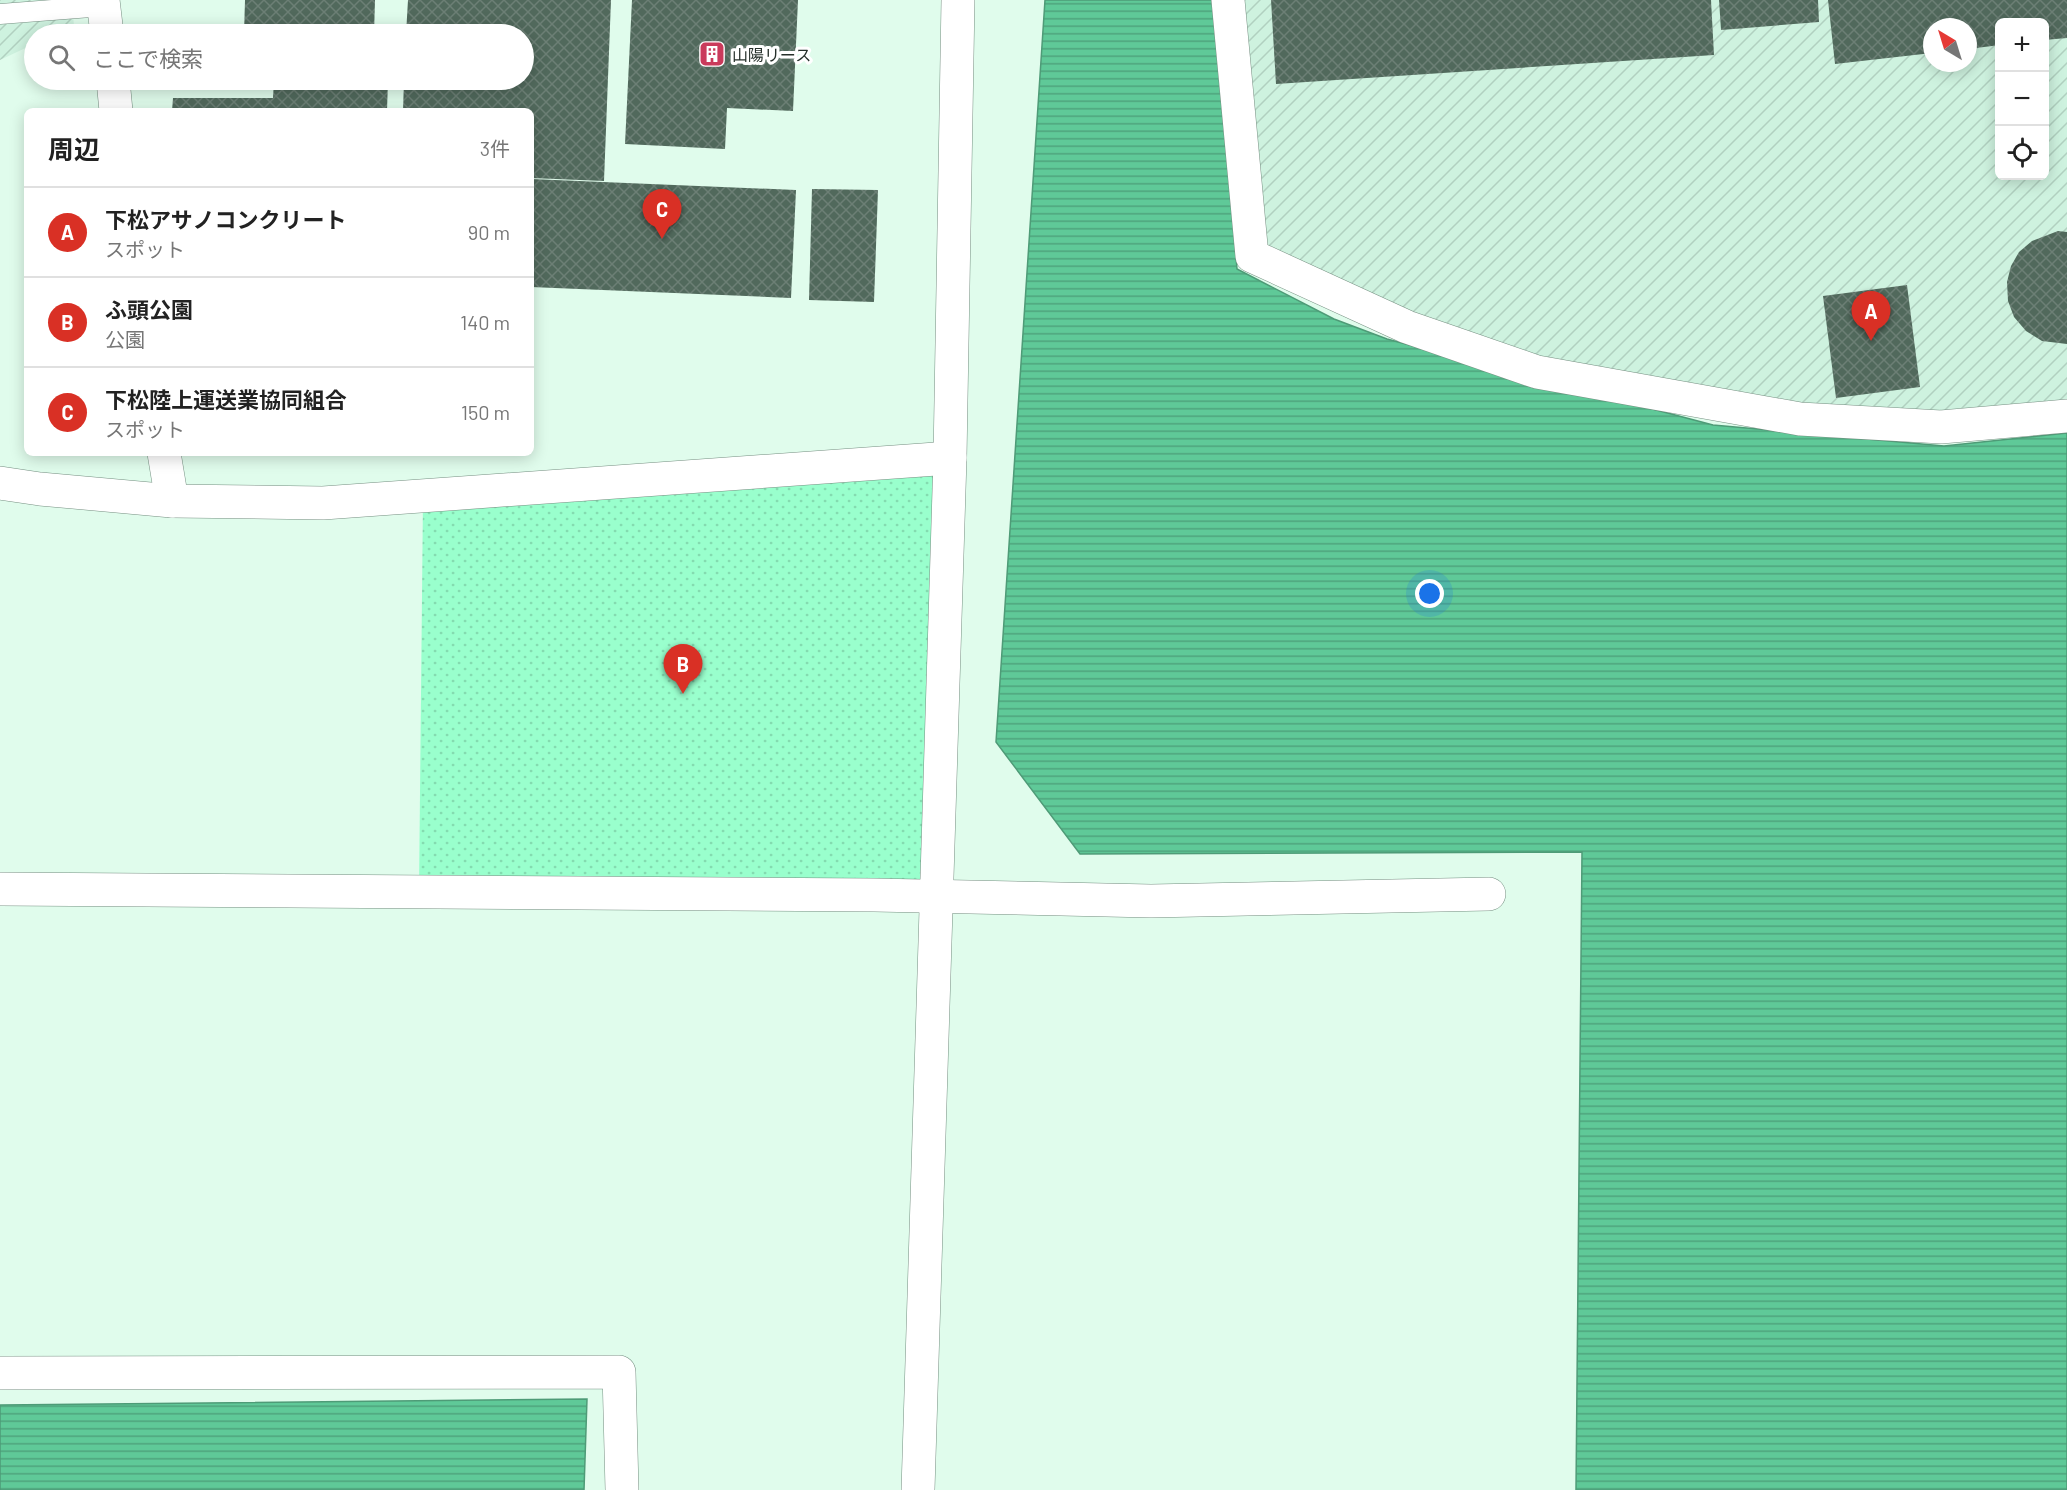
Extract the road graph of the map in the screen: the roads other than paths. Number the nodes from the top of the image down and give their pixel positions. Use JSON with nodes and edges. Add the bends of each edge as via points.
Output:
{"nodes":[{"id":1,"x":958,"y":0,"type":"edge"},
{"id":2,"x":1228,"y":0,"type":"edge"},
{"id":3,"x":0,"y":14,"type":"edge"},
{"id":4,"x":105,"y":14,"type":"edge"},
{"id":5,"x":113,"y":90,"type":"edge"},
{"id":6,"x":116,"y":108,"type":"edge"},
{"id":7,"x":2067,"y":416,"type":"edge"},
{"id":8,"x":165,"y":456,"type":"edge"},
{"id":9,"x":950,"y":458,"type":"junction"},
{"id":10,"x":0,"y":483,"type":"edge"},
{"id":11,"x":172,"y":501,"type":"junction"},
{"id":12,"x":0,"y":889,"type":"edge"},
{"id":13,"x":1489,"y":894,"type":"dead end"},
{"id":14,"x":935,"y":896,"type":"junction"},
{"id":15,"x":0,"y":1373,"type":"edge"},
{"id":16,"x":622,"y":1490,"type":"edge"},
{"id":17,"x":918,"y":1490,"type":"edge"}],
"edges":[{"from":1,"to":9,"type":"street"},
{"from":2,"to":7,"type":"street","via":[[1252,256],[1300,281],[1407,327],[1537,372],[1800,419],[1941,428]]},
{"from":3,"to":4,"type":"lane"},
{"from":5,"to":6,"type":"street"},
{"from":8,"to":11,"type":"street"},
{"from":9,"to":11,"type":"street","via":[[323,503]]},
{"from":9,"to":14,"type":"street"},
{"from":10,"to":11,"type":"street"},
{"from":12,"to":14,"type":"street"},
{"from":13,"to":14,"type":"street","via":[[1151,901]]},
{"from":14,"to":17,"type":"street"},
{"from":15,"to":16,"type":"street","via":[[619,1372]]}]}
